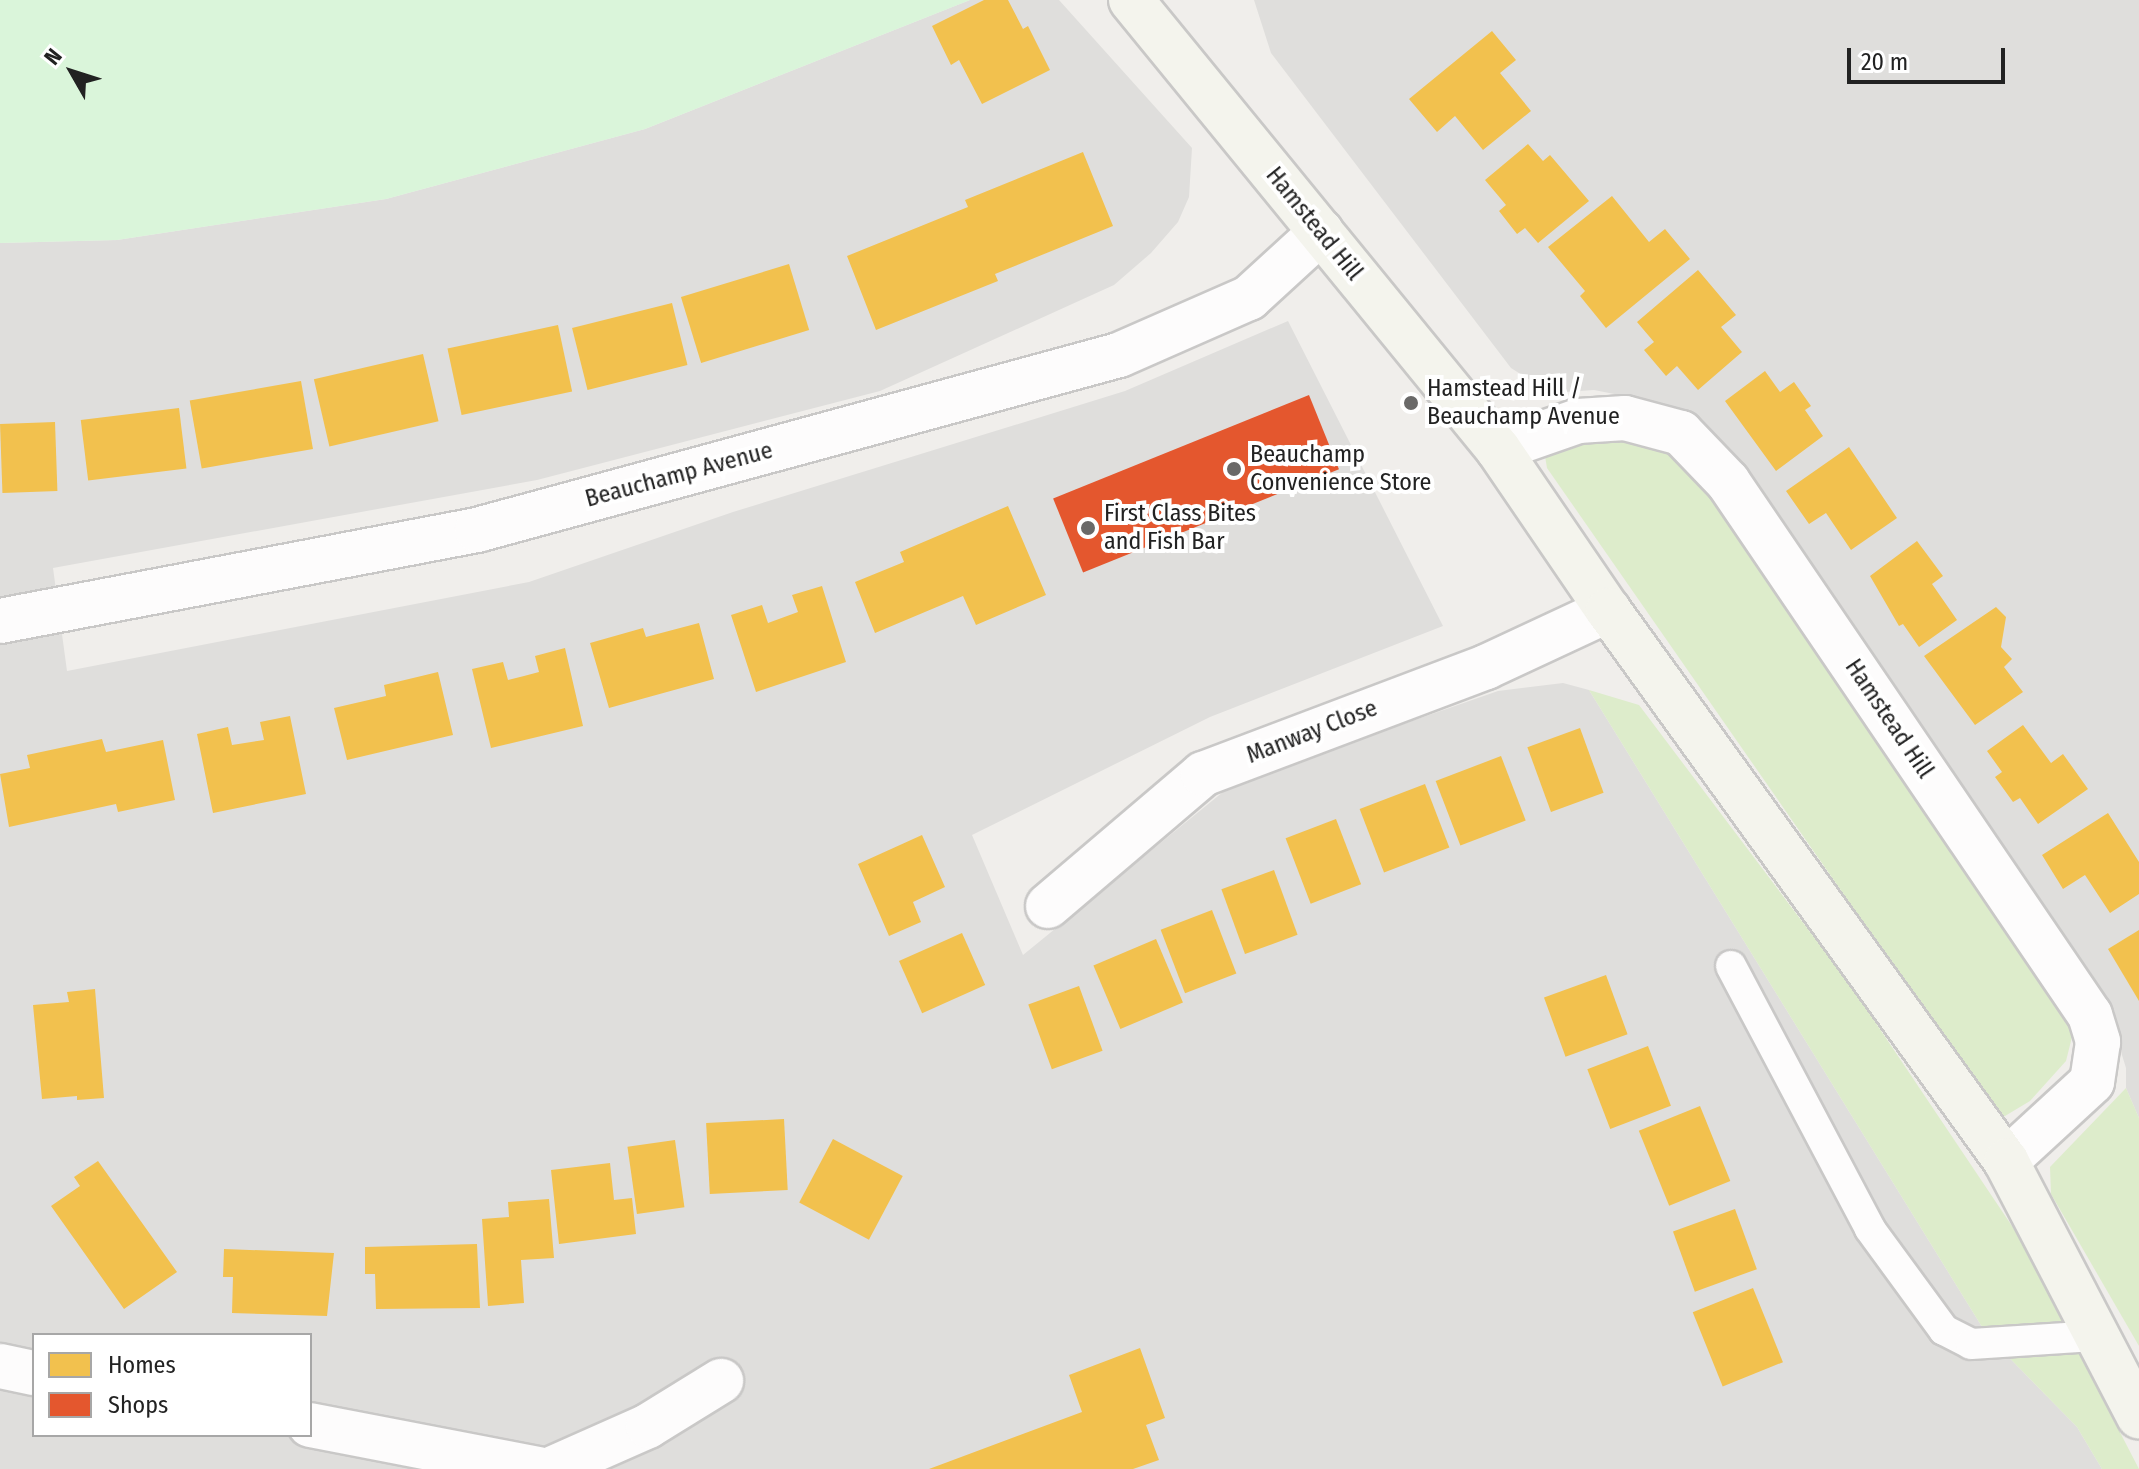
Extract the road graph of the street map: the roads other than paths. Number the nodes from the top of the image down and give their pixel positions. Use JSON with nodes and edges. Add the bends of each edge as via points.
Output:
{"nodes":[{"id":1,"x":1131,"y":0,"type":"edge"},
{"id":2,"x":1321,"y":232,"type":"junction"},
{"id":3,"x":1498,"y":449,"type":"junction"},
{"id":4,"x":1608,"y":610,"type":"junction"},
{"id":5,"x":0,"y":621,"type":"edge"},
{"id":6,"x":1048,"y":906,"type":"dead end"},
{"id":7,"x":1731,"y":966,"type":"dead end"},
{"id":8,"x":2006,"y":1161,"type":"junction"},
{"id":9,"x":2094,"y":1336,"type":"junction"},
{"id":10,"x":0,"y":1366,"type":"edge"},
{"id":11,"x":32,"y":1373,"type":"edge"},
{"id":12,"x":721,"y":1381,"type":"dead end"},
{"id":13,"x":2139,"y":1416,"type":"edge"},
{"id":14,"x":312,"y":1425,"type":"edge"},
{"id":15,"x":539,"y":1469,"type":"edge"},
{"id":16,"x":551,"y":1469,"type":"edge"}],
"edges":[{"from":1,"to":2,"type":"main road","name":"Hamstead Hill"},
{"from":2,"to":3,"type":"main road","name":"Hamstead Hill"},
{"from":2,"to":5,"type":"street","name":"Beauchamp Avenue","via":[[1249,298],[1119,355],[477,530]]},
{"from":3,"to":4,"type":"main road","name":"Hamstead Hill"},
{"from":3,"to":8,"type":"street","name":"Hamstead Hill","via":[[1578,421],[1625,418],[1681,433],[1728,482],[2090,1015],[2098,1042],[2092,1082]]},
{"from":4,"to":6,"type":"street","name":"Manway Close","via":[[1486,667],[1203,774]]},
{"from":4,"to":8,"type":"main road","name":"Hamstead Hill"},
{"from":7,"to":9,"type":"lane","via":[[1870,1229],[1944,1330],[1971,1344]]},
{"from":8,"to":9,"type":"main road","name":"Hamstead Hill"},
{"from":9,"to":13,"type":"main road","name":"Hamstead Hill"},
{"from":10,"to":11,"type":"street"},
{"from":12,"to":16,"type":"street","via":[[648,1426]]},
{"from":14,"to":15,"type":"street"}]}
